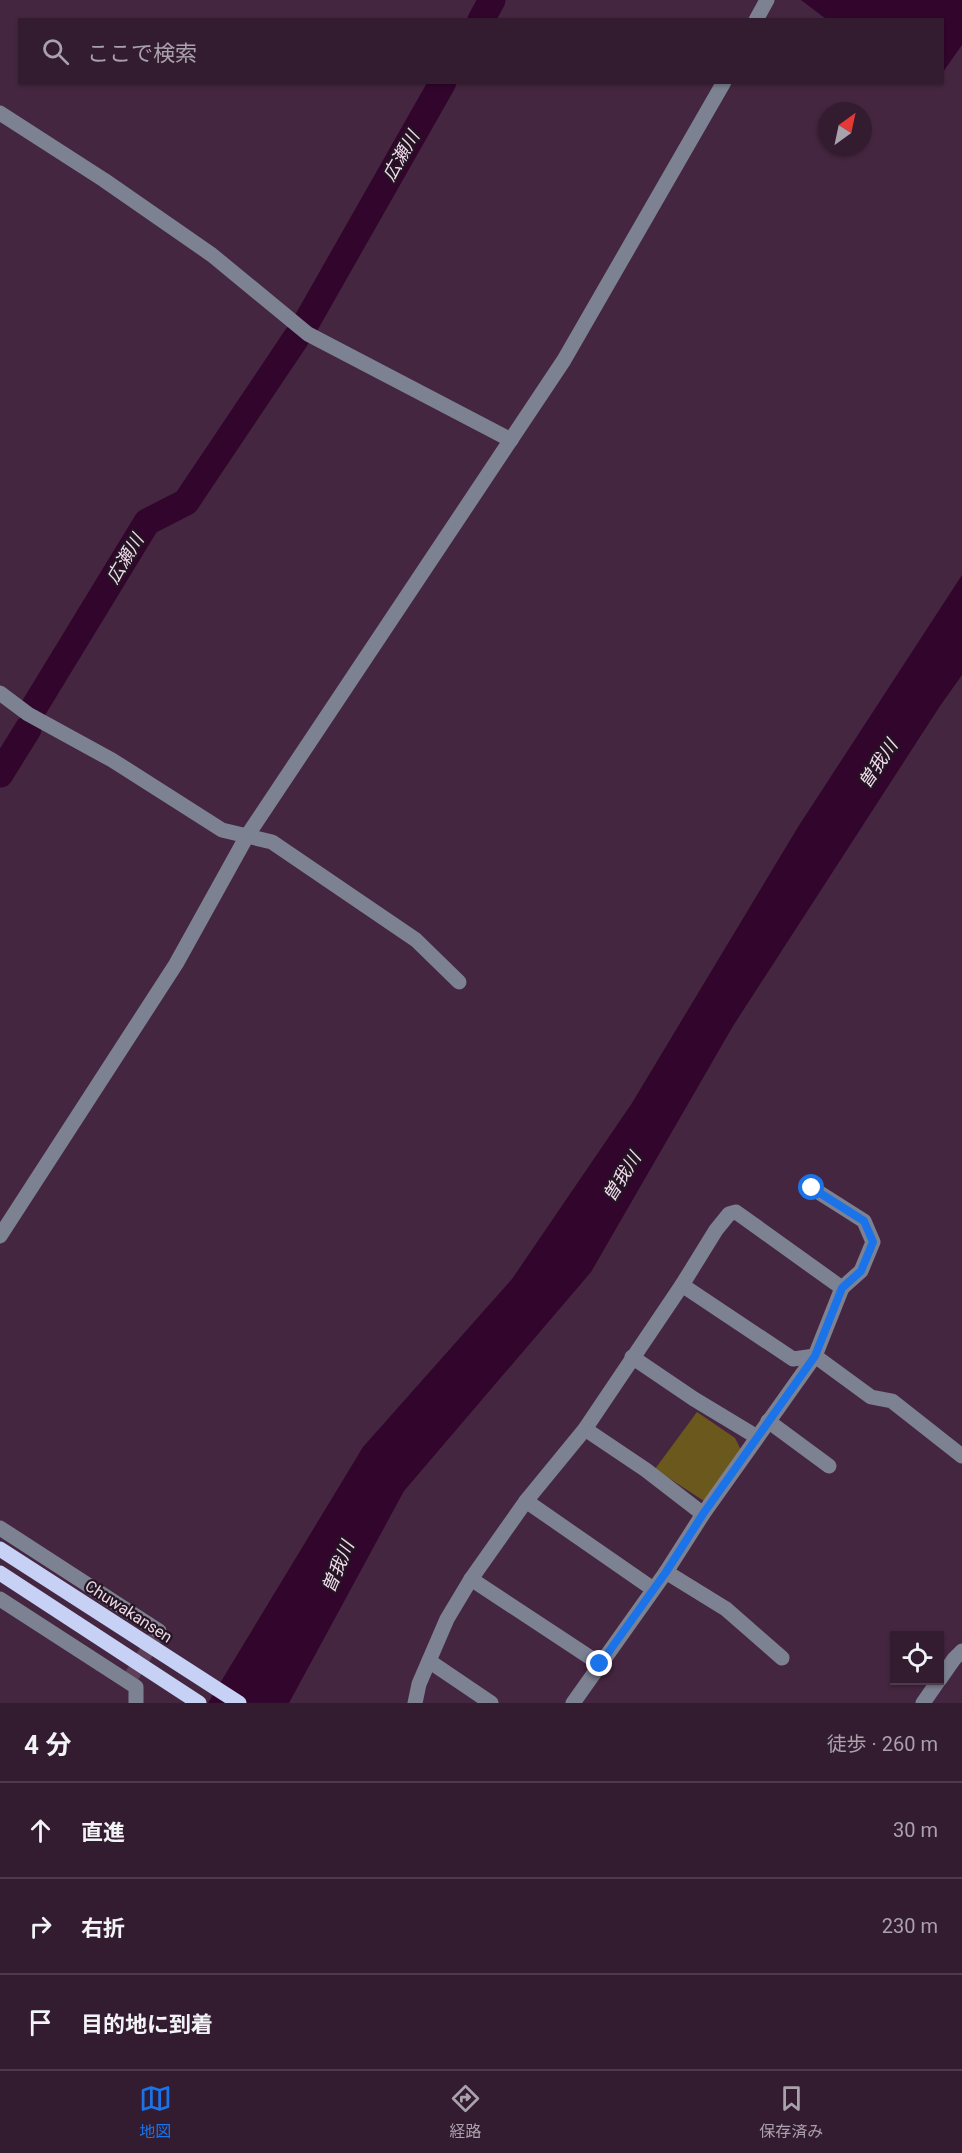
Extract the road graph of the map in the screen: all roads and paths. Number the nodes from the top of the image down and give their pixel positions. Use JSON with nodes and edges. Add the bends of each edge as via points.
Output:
{"nodes":[{"id":1,"x":767,"y":0,"type":"edge"},
{"id":2,"x":757,"y":18,"type":"edge"},
{"id":3,"x":723,"y":84,"type":"edge"},
{"id":4,"x":0,"y":113,"type":"edge"},
{"id":5,"x":511,"y":440,"type":"junction"},
{"id":6,"x":0,"y":693,"type":"edge"},
{"id":7,"x":247,"y":836,"type":"junction"},
{"id":8,"x":459,"y":982,"type":"dead end"},
{"id":9,"x":812,"y":1188,"type":"dead end"},
{"id":10,"x":0,"y":1236,"type":"edge"},
{"id":11,"x":682,"y":1285,"type":"junction"},
{"id":12,"x":842,"y":1288,"type":"junction"},
{"id":13,"x":815,"y":1356,"type":"junction"},
{"id":14,"x":632,"y":1357,"type":"junction"},
{"id":15,"x":768,"y":1421,"type":"junction"},
{"id":16,"x":585,"y":1429,"type":"junction"},
{"id":17,"x":757,"y":1437,"type":"junction"},
{"id":18,"x":962,"y":1456,"type":"edge"},
{"id":19,"x":829,"y":1466,"type":"dead end"},
{"id":20,"x":526,"y":1502,"type":"junction"},
{"id":21,"x":703,"y":1514,"type":"junction"},
{"id":22,"x":0,"y":1528,"type":"edge"},
{"id":23,"x":0,"y":1549,"type":"edge"},
{"id":24,"x":666,"y":1572,"type":"junction"},
{"id":25,"x":0,"y":1573,"type":"edge"},
{"id":26,"x":471,"y":1579,"type":"junction"},
{"id":27,"x":653,"y":1589,"type":"junction"},
{"id":28,"x":0,"y":1599,"type":"edge"},
{"id":29,"x":159,"y":1631,"type":"dead end"},
{"id":30,"x":962,"y":1651,"type":"edge"},
{"id":31,"x":782,"y":1658,"type":"dead end"},
{"id":32,"x":429,"y":1661,"type":"junction"},
{"id":33,"x":600,"y":1664,"type":"junction"},
{"id":34,"x":944,"y":1673,"type":"edge"},
{"id":35,"x":936,"y":1685,"type":"edge"},
{"id":36,"x":136,"y":1703,"type":"edge"},
{"id":37,"x":200,"y":1703,"type":"edge"},
{"id":38,"x":239,"y":1703,"type":"edge"},
{"id":39,"x":415,"y":1703,"type":"edge"},
{"id":40,"x":491,"y":1703,"type":"edge"},
{"id":41,"x":573,"y":1703,"type":"edge"},
{"id":42,"x":923,"y":1703,"type":"edge"}],
"edges":[{"from":1,"to":2,"type":"street"},
{"from":3,"to":5,"type":"street","via":[[564,360]]},
{"from":4,"to":5,"type":"street","via":[[212,255],[308,334]]},
{"from":5,"to":7,"type":"street"},
{"from":6,"to":7,"type":"street","via":[[28,714],[112,760],[222,830]]},
{"from":7,"to":8,"type":"street","via":[[272,842],[416,940]]},
{"from":7,"to":10,"type":"street","via":[[176,964]]},
{"from":9,"to":12,"type":"street","via":[[864,1221],[873,1242],[861,1271]]},
{"from":11,"to":12,"type":"street","via":[[716,1230],[729,1214],[736,1212]]},
{"from":11,"to":13,"type":"street","via":[[793,1359]]},
{"from":11,"to":14,"type":"street"},
{"from":12,"to":13,"type":"street"},
{"from":13,"to":15,"type":"street"},
{"from":13,"to":18,"type":"street","via":[[871,1397],[892,1401]]},
{"from":14,"to":16,"type":"street"},
{"from":14,"to":17,"type":"street"},
{"from":15,"to":17,"type":"street"},
{"from":15,"to":19,"type":"street"},
{"from":16,"to":20,"type":"street"},
{"from":16,"to":21,"type":"street"},
{"from":17,"to":21,"type":"street"},
{"from":20,"to":26,"type":"street"},
{"from":20,"to":27,"type":"street"},
{"from":21,"to":24,"type":"street"},
{"from":22,"to":29,"type":"street"},
{"from":23,"to":38,"type":"main road","name":"Chuwakansen"},
{"from":24,"to":27,"type":"street"},
{"from":24,"to":31,"type":"street","via":[[726,1609]]},
{"from":25,"to":37,"type":"main road"},
{"from":26,"to":32,"type":"street","via":[[447,1619]]},
{"from":26,"to":33,"type":"street"},
{"from":27,"to":33,"type":"street"},
{"from":28,"to":36,"type":"street","via":[[136,1687]]},
{"from":30,"to":34,"type":"street"},
{"from":32,"to":39,"type":"street"},
{"from":32,"to":40,"type":"street"},
{"from":33,"to":41,"type":"street"},
{"from":35,"to":42,"type":"street"}]}
